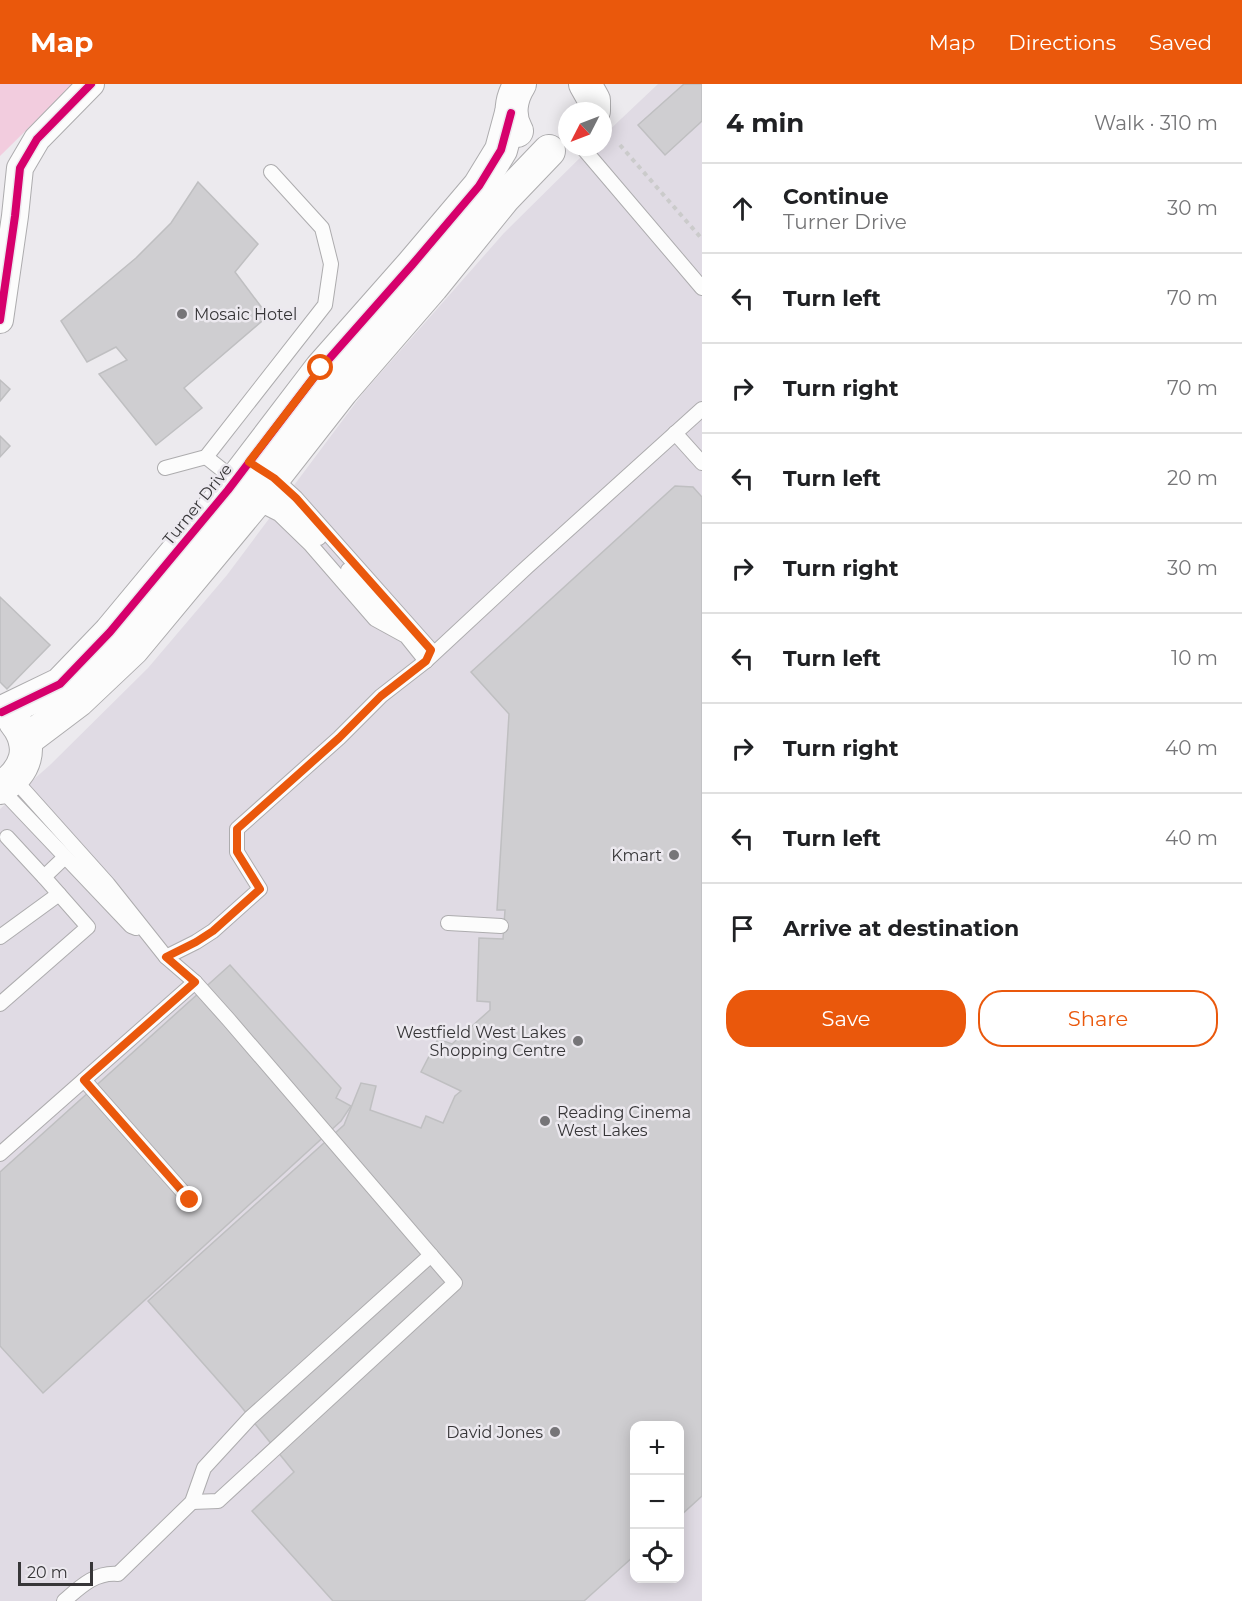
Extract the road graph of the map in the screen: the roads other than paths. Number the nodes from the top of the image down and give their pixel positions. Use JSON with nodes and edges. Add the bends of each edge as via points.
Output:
{"nodes":[{"id":1,"x":91,"y":84,"type":"edge"},
{"id":2,"x":513,"y":95,"type":"edge"},
{"id":3,"x":558,"y":149,"type":"edge"},
{"id":4,"x":558,"y":150,"type":"edge"},
{"id":5,"x":590,"y":156,"type":"edge"},
{"id":6,"x":271,"y":172,"type":"dead end"},
{"id":7,"x":702,"y":288,"type":"edge"},
{"id":8,"x":0,"y":320,"type":"edge"},
{"id":9,"x":702,"y":409,"type":"edge"},
{"id":10,"x":675,"y":434,"type":"junction"},
{"id":11,"x":206,"y":457,"type":"junction"},
{"id":12,"x":702,"y":463,"type":"edge"},
{"id":13,"x":165,"y":468,"type":"dead end"},
{"id":14,"x":253,"y":480,"type":"junction"},
{"id":15,"x":426,"y":661,"type":"junction"},
{"id":16,"x":1,"y":711,"type":"edge"},
{"id":17,"x":25,"y":741,"type":"junction"},
{"id":18,"x":5,"y":785,"type":"edge"},
{"id":19,"x":7,"y":837,"type":"dead end"},
{"id":20,"x":65,"y":857,"type":"junction"},
{"id":21,"x":44,"y":878,"type":"junction"},
{"id":22,"x":59,"y":894,"type":"junction"},
{"id":23,"x":448,"y":923,"type":"dead end"},
{"id":24,"x":501,"y":926,"type":"dead end"},
{"id":25,"x":146,"y":932,"type":"junction"},
{"id":26,"x":0,"y":937,"type":"edge"},
{"id":27,"x":166,"y":957,"type":"junction"},
{"id":28,"x":195,"y":982,"type":"junction"},
{"id":29,"x":0,"y":1004,"type":"edge"},
{"id":30,"x":84,"y":1080,"type":"junction"},
{"id":31,"x":0,"y":1154,"type":"edge"},
{"id":32,"x":190,"y":1200,"type":"dead end"},
{"id":33,"x":430,"y":1255,"type":"junction"},
{"id":34,"x":192,"y":1502,"type":"junction"},
{"id":35,"x":64,"y":1601,"type":"edge"}],
"edges":[{"from":1,"to":8,"type":"street","via":[[38,140],[20,168]]},
{"from":2,"to":3,"type":"street","via":[[515,127],[523,139],[535,148]]},
{"from":2,"to":14,"type":"street","name":"Turner Drive","via":[[501,150],[479,186],[321,368]]},
{"from":4,"to":14,"type":"street","name":"Turner Drive","via":[[504,198],[342,392]]},
{"from":5,"to":7,"type":"lane"},
{"from":6,"to":11,"type":"lane","via":[[322,228],[331,264],[325,304]]},
{"from":9,"to":10,"type":"lane"},
{"from":10,"to":12,"type":"lane"},
{"from":10,"to":15,"type":"lane"},
{"from":11,"to":13,"type":"lane"},
{"from":11,"to":14,"type":"lane"},
{"from":14,"to":15,"type":"lane","via":[[302,520]]},
{"from":14,"to":15,"type":"lane","via":[[296,498],[431,650]]},
{"from":14,"to":16,"type":"street","name":"Turner Drive","via":[[60,684]]},
{"from":14,"to":17,"type":"street","name":"Turner Drive","via":[[133,649],[78,701]]},
{"from":15,"to":27,"type":"lane","via":[[381,696],[237,829],[237,852],[260,889],[213,931]]},
{"from":16,"to":17,"type":"street","via":[[13,719]]},
{"from":17,"to":18,"type":"street","via":[[21,769]]},
{"from":18,"to":20,"type":"lane"},
{"from":18,"to":25,"type":"lane","via":[[108,884]]},
{"from":19,"to":21,"type":"lane"},
{"from":20,"to":21,"type":"lane"},
{"from":20,"to":25,"type":"lane","via":[[131,926]]},
{"from":21,"to":22,"type":"lane"},
{"from":22,"to":26,"type":"lane"},
{"from":22,"to":29,"type":"lane","via":[[88,927]]},
{"from":23,"to":24,"type":"lane"},
{"from":25,"to":27,"type":"lane"},
{"from":27,"to":28,"type":"lane"},
{"from":28,"to":30,"type":"lane"},
{"from":28,"to":33,"type":"lane"},
{"from":30,"to":31,"type":"lane"},
{"from":30,"to":32,"type":"lane"},
{"from":33,"to":34,"type":"lane","via":[[250,1418],[204,1468]]},
{"from":33,"to":34,"type":"lane","via":[[455,1283],[218,1501]]},
{"from":34,"to":35,"type":"lane","via":[[118,1574],[92,1578]]}]}
